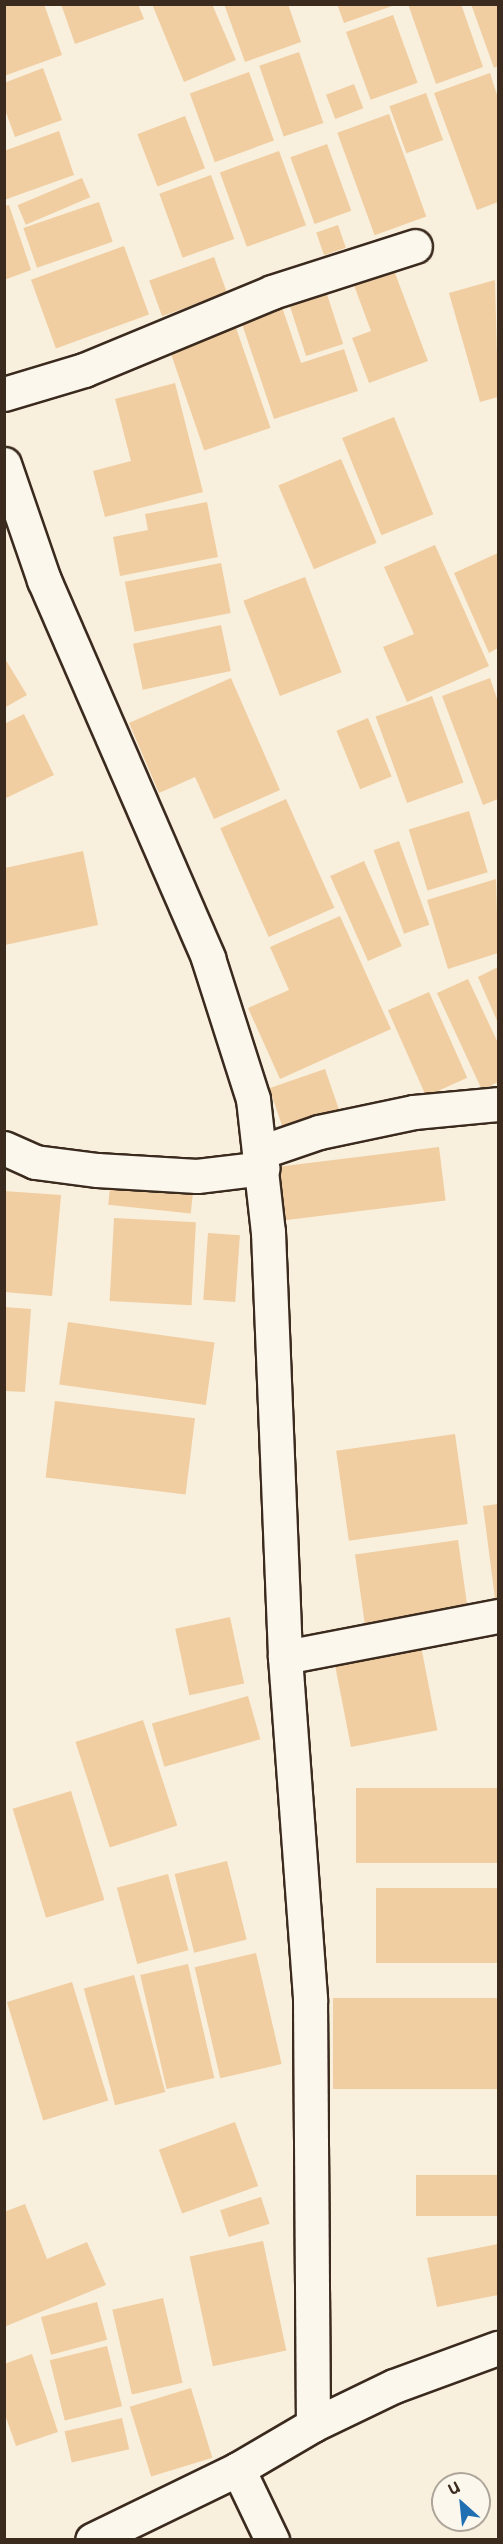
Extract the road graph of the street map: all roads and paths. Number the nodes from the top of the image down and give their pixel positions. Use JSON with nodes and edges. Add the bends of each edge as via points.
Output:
{"nodes":[{"id":1,"x":415,"y":246,"type":"dead end"},
{"id":2,"x":4,"y":394,"type":"edge"},
{"id":3,"x":4,"y":464,"type":"edge"},
{"id":4,"x":498,"y":1104,"type":"edge"},
{"id":5,"x":4,"y":1148,"type":"edge"},
{"id":6,"x":262,"y":1160,"type":"junction"},
{"id":7,"x":498,"y":1616,"type":"edge"},
{"id":8,"x":285,"y":1657,"type":"junction"},
{"id":9,"x":498,"y":2348,"type":"edge"},
{"id":10,"x":312,"y":2425,"type":"junction"},
{"id":11,"x":238,"y":2469,"type":"junction"},
{"id":12,"x":92,"y":2540,"type":"edge"},
{"id":13,"x":272,"y":2540,"type":"edge"}],
"edges":[{"from":1,"to":2,"type":"street","via":[[272,292],[84,370]]},
{"from":3,"to":6,"type":"street","via":[[44,580],[208,958],[233,1026]]},
{"from":4,"to":6,"type":"street","via":[[414,1112],[319,1132]]},
{"from":5,"to":6,"type":"street","via":[[35,1162],[197,1176]]},
{"from":6,"to":8,"type":"street"},
{"from":7,"to":8,"type":"street"},
{"from":8,"to":10,"type":"street","via":[[310,1999]]},
{"from":9,"to":10,"type":"street","via":[[394,2386]]},
{"from":10,"to":11,"type":"street"},
{"from":11,"to":12,"type":"street"},
{"from":11,"to":13,"type":"street"}]}
